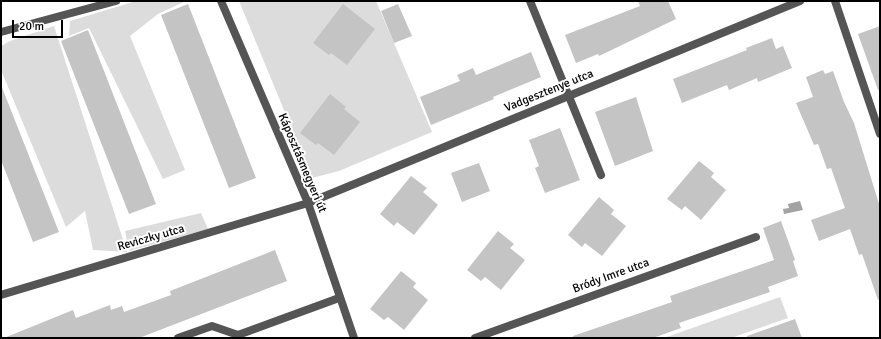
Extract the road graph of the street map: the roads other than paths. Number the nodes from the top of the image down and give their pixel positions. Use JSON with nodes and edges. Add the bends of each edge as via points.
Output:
{"nodes":[{"id":1,"x":116,"y":1,"type":"edge"},
{"id":2,"x":221,"y":1,"type":"edge"},
{"id":3,"x":530,"y":1,"type":"edge"},
{"id":4,"x":800,"y":1,"type":"edge"},
{"id":5,"x":835,"y":1,"type":"edge"},
{"id":6,"x":1,"y":32,"type":"edge"},
{"id":7,"x":570,"y":95,"type":"junction"},
{"id":8,"x":880,"y":134,"type":"edge"},
{"id":9,"x":601,"y":175,"type":"dead end"},
{"id":10,"x":308,"y":203,"type":"junction"},
{"id":11,"x":756,"y":237,"type":"dead end"},
{"id":12,"x":1,"y":294,"type":"edge"},
{"id":13,"x":339,"y":298,"type":"junction"},
{"id":14,"x":238,"y":336,"type":"edge"},
{"id":15,"x":178,"y":338,"type":"edge"},
{"id":16,"x":354,"y":338,"type":"edge"},
{"id":17,"x":474,"y":338,"type":"edge"}],
"edges":[{"from":1,"to":6,"type":"street"},
{"from":2,"to":10,"type":"street","name":"Káposztásmegyeri út"},
{"from":3,"to":7,"type":"street"},
{"from":4,"to":7,"type":"street","name":"Vadgesztenye utca"},
{"from":5,"to":8,"type":"street"},
{"from":7,"to":9,"type":"street"},
{"from":7,"to":10,"type":"street","name":"Vadgesztenye utca"},
{"from":10,"to":12,"type":"street","name":"Reviczky utca"},
{"from":10,"to":13,"type":"street","name":"Káposztásmegyeri út"},
{"from":11,"to":17,"type":"street","name":"Bródy Imre utca"},
{"from":13,"to":14,"type":"street"},
{"from":13,"to":16,"type":"street","name":"Káposztásmegyeri út"},
{"from":14,"to":15,"type":"street","via":[[212,326]]}]}
